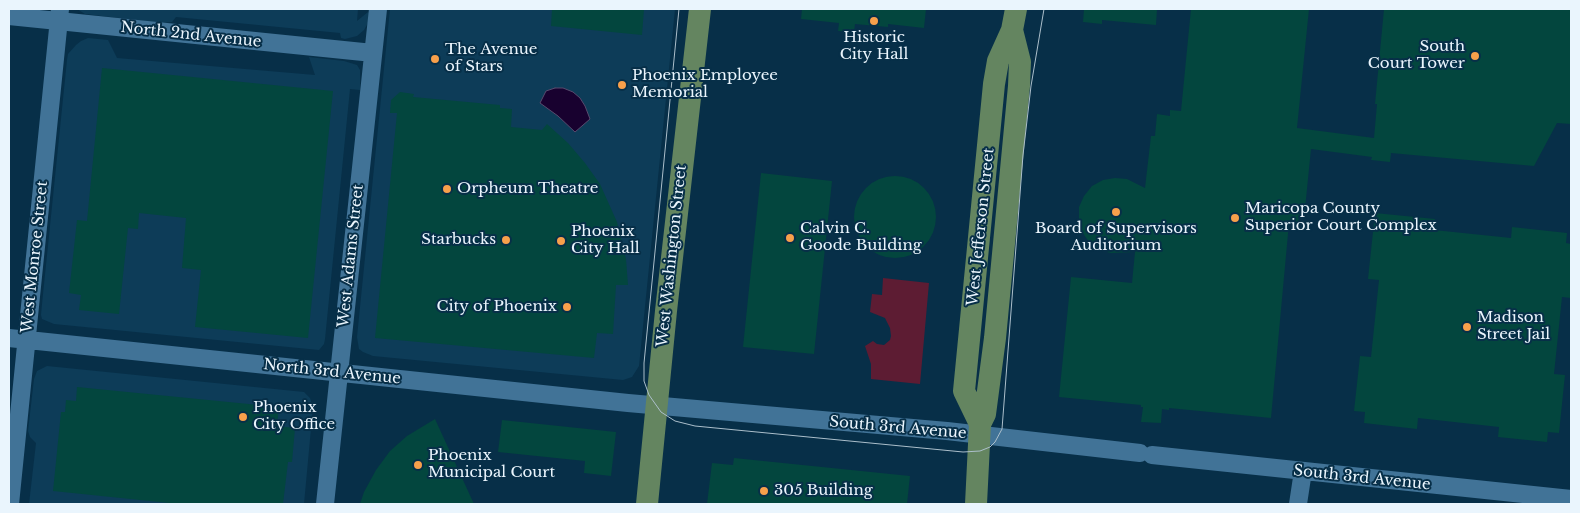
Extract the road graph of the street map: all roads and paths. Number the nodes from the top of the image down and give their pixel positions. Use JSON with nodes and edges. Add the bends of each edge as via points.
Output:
{"nodes":[{"id":1,"x":378,"y":9,"type":"edge"},
{"id":2,"x":700,"y":9,"type":"edge"},
{"id":3,"x":59,"y":15,"type":"edge"},
{"id":4,"x":9,"y":16,"type":"edge"},
{"id":5,"x":1014,"y":20,"type":"edge"},
{"id":6,"x":373,"y":53,"type":"junction"},
{"id":7,"x":17,"y":339,"type":"edge"},
{"id":8,"x":338,"y":373,"type":"junction"},
{"id":9,"x":656,"y":405,"type":"junction"},
{"id":10,"x":981,"y":430,"type":"junction"},
{"id":11,"x":1303,"y":472,"type":"junction"},
{"id":12,"x":1571,"y":499,"type":"edge"},
{"id":13,"x":10,"y":504,"type":"edge"},
{"id":14,"x":325,"y":504,"type":"edge"},
{"id":15,"x":647,"y":504,"type":"edge"},
{"id":16,"x":976,"y":504,"type":"edge"},
{"id":17,"x":1298,"y":504,"type":"edge"}],
"edges":[{"from":1,"to":6,"type":"street","name":"West Adams Street"},
{"from":2,"to":9,"type":"main road","name":"West Washington Street"},
{"from":3,"to":4,"type":"street","name":"North 2nd Avenue"},
{"from":3,"to":6,"type":"street","name":"North 2nd Avenue"},
{"from":3,"to":7,"type":"street","name":"West Monroe Street"},
{"from":5,"to":10,"type":"main road","name":"West Jefferson Street","via":[[1020,62],[1019,86],[995,338]]},
{"from":6,"to":8,"type":"street","name":"West Adams Street"},
{"from":7,"to":8,"type":"street","name":"North 3rd Avenue"},
{"from":7,"to":13,"type":"street","name":"West Monroe Street"},
{"from":8,"to":9,"type":"street","name":"North 3rd Avenue"},
{"from":8,"to":14,"type":"street","name":"West Adams Street"},
{"from":9,"to":10,"type":"street","name":"South 3rd Avenue"},
{"from":9,"to":15,"type":"main road","name":"West Washington Street"},
{"from":10,"to":11,"type":"street","name":"South 3rd Avenue"},
{"from":10,"to":16,"type":"main road","name":"West Jefferson Street"},
{"from":11,"to":12,"type":"street","name":"South 3rd Avenue"},
{"from":11,"to":17,"type":"street"}]}
